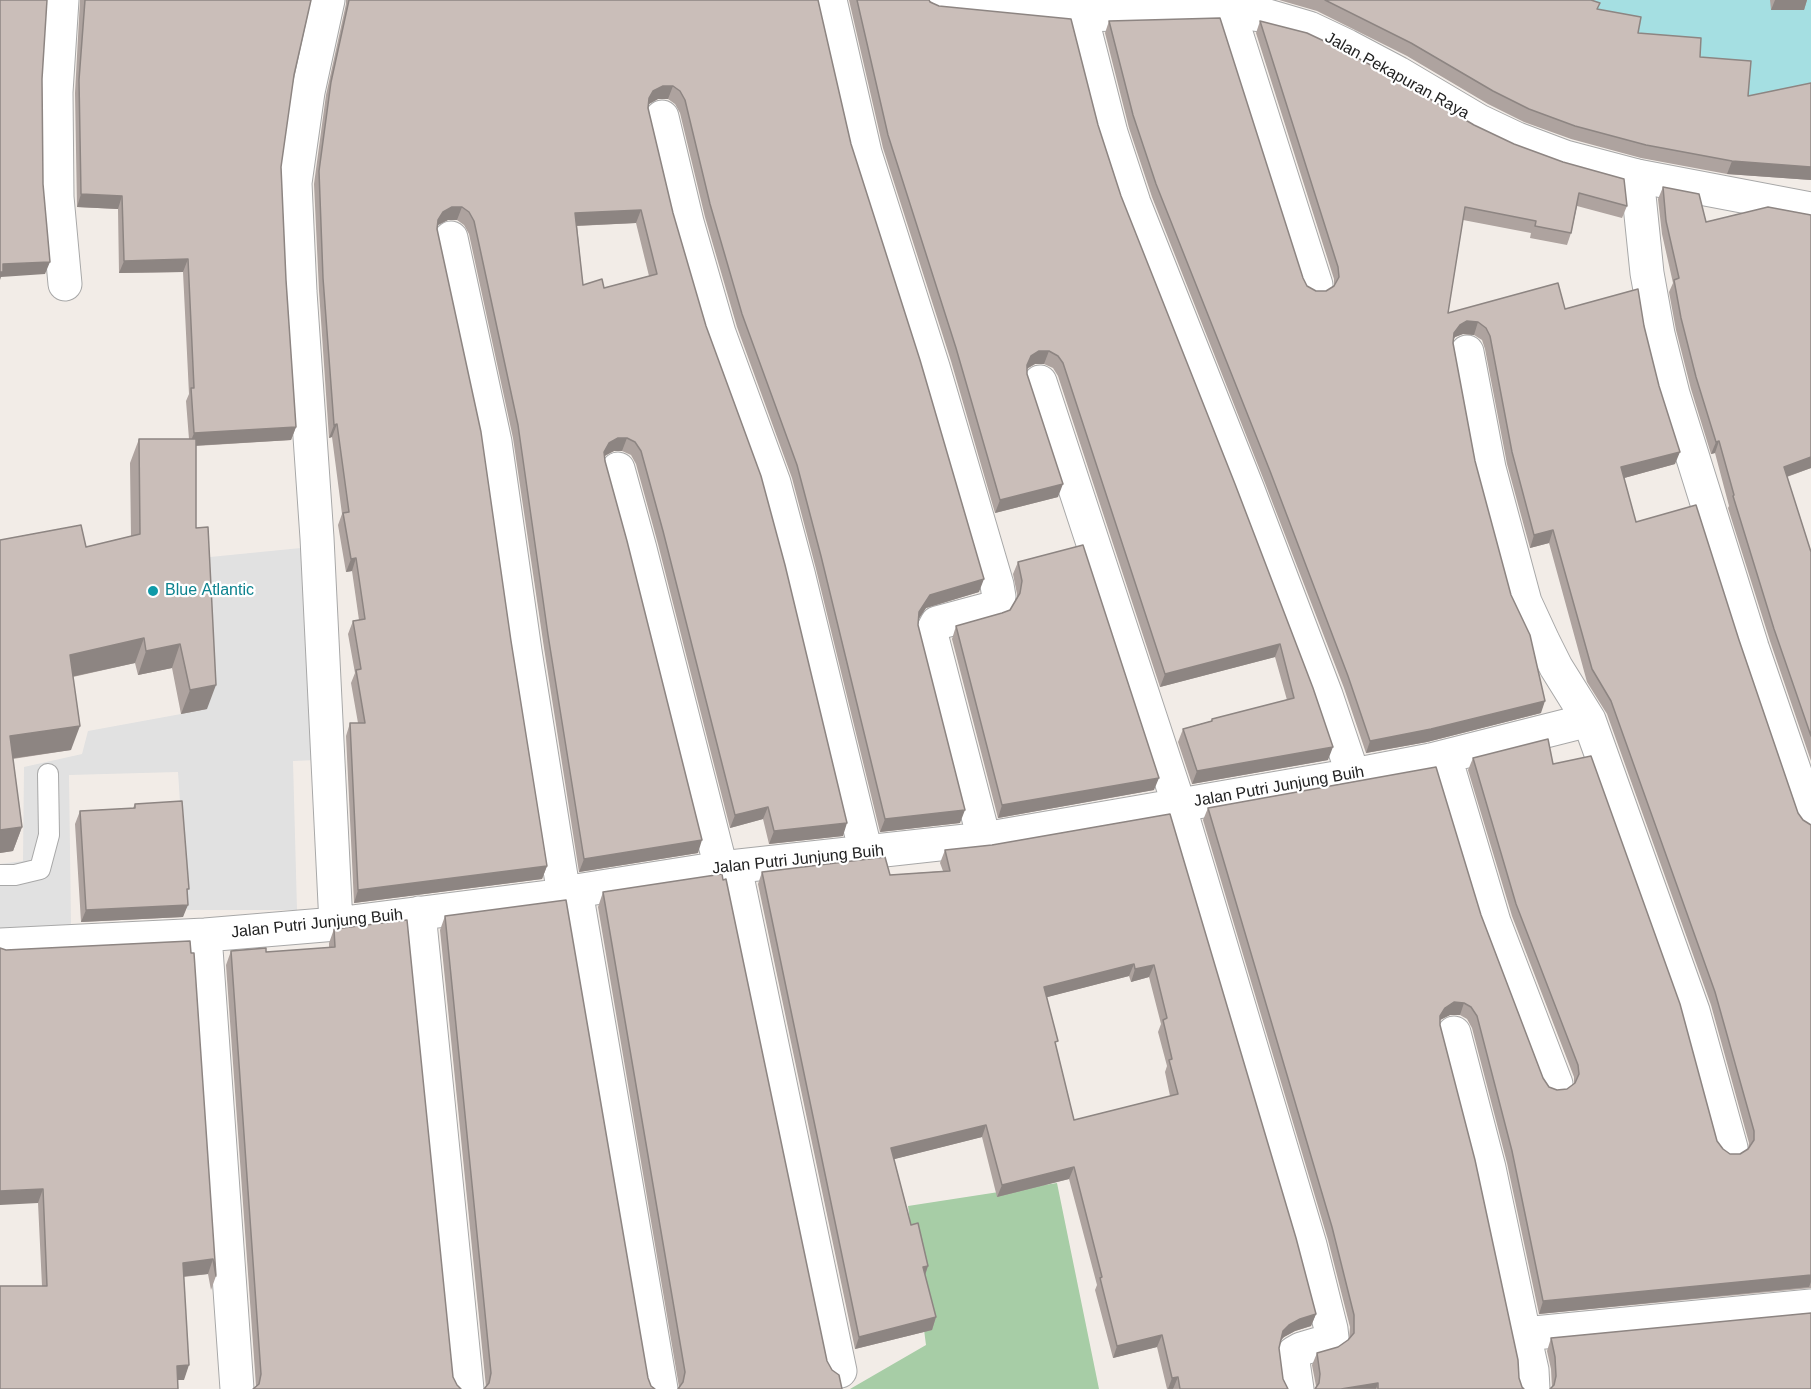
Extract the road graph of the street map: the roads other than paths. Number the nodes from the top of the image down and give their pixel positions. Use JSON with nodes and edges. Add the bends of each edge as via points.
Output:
{"nodes":[{"id":1,"x":62,"y":0,"type":"edge"},
{"id":2,"x":328,"y":0,"type":"edge"},
{"id":3,"x":830,"y":0,"type":"edge"},
{"id":4,"x":937,"y":0,"type":"edge"},
{"id":5,"x":1230,"y":11,"type":"junction"},
{"id":6,"x":1081,"y":15,"type":"junction"},
{"id":7,"x":662,"y":117,"type":"dead end"},
{"id":8,"x":1637,"y":176,"type":"junction"},
{"id":9,"x":1811,"y":209,"type":"edge"},
{"id":10,"x":451,"y":238,"type":"dead end"},
{"id":11,"x":65,"y":284,"type":"dead end"},
{"id":12,"x":1316,"y":285,"type":"dead end"},
{"id":13,"x":1467,"y":352,"type":"dead end"},
{"id":14,"x":1040,"y":382,"type":"dead end"},
{"id":15,"x":618,"y":469,"type":"dead end"},
{"id":16,"x":1589,"y":720,"type":"junction"},
{"id":17,"x":1445,"y":757,"type":"junction"},
{"id":18,"x":48,"y":774,"type":"dead end"},
{"id":19,"x":1353,"y":775,"type":"junction"},
{"id":20,"x":1179,"y":805,"type":"junction"},
{"id":21,"x":1811,"y":819,"type":"edge"},
{"id":22,"x":984,"y":839,"type":"junction"},
{"id":23,"x":866,"y":853,"type":"junction"},
{"id":24,"x":728,"y":868,"type":"junction"},
{"id":25,"x":0,"y":875,"type":"edge"},
{"id":26,"x":570,"y":893,"type":"junction"},
{"id":27,"x":419,"y":913,"type":"junction"},
{"id":28,"x":336,"y":924,"type":"junction"},
{"id":29,"x":205,"y":934,"type":"junction"},
{"id":30,"x":0,"y":945,"type":"edge"},
{"id":31,"x":1454,"y":1033,"type":"dead end"},
{"id":32,"x":1556,"y":1084,"type":"dead end"},
{"id":33,"x":1731,"y":1148,"type":"dead end"},
{"id":34,"x":1811,"y":1306,"type":"edge"},
{"id":35,"x":1524,"y":1334,"type":"junction"},
{"id":36,"x":840,"y":1371,"type":"dead end"},
{"id":37,"x":237,"y":1389,"type":"edge"},
{"id":38,"x":467,"y":1389,"type":"edge"},
{"id":39,"x":661,"y":1389,"type":"edge"},
{"id":40,"x":1297,"y":1389,"type":"edge"},
{"id":41,"x":1533,"y":1389,"type":"edge"}],
"edges":[{"from":1,"to":11,"type":"street","via":[[56,92],[57,197]]},
{"from":2,"to":28,"type":"street","via":[[310,82],[295,183]]},
{"from":3,"to":22,"type":"street","via":[[865,153],[998,585],[999,597],[993,608],[937,623],[931,634]]},
{"from":4,"to":6,"type":"street","name":"Jalan Pekapuran Raya"},
{"from":5,"to":6,"type":"street","name":"Jalan Pekapuran Raya"},
{"from":5,"to":8,"type":"street","name":"Jalan Pekapuran Raya","via":[[1268,16],[1309,28],[1517,139],[1565,157]]},
{"from":5,"to":12,"type":"street"},
{"from":6,"to":19,"type":"street","via":[[1111,133],[1134,203],[1248,490]]},
{"from":7,"to":23,"type":"street","via":[[719,333],[774,483]]},
{"from":8,"to":9,"type":"street","name":"Jalan Pekapuran Raya"},
{"from":8,"to":21,"type":"street","via":[[1647,273],[1673,394]]},
{"from":10,"to":26,"type":"street","via":[[495,442],[525,651]]},
{"from":13,"to":16,"type":"street","via":[[1489,468],[1525,602],[1556,667]]},
{"from":14,"to":20,"type":"street"},
{"from":15,"to":24,"type":"street"},
{"from":16,"to":17,"type":"street","name":"Jalan Putri Junjung Buih"},
{"from":16,"to":33,"type":"street","via":[[1693,1011]]},
{"from":17,"to":19,"type":"street","name":"Jalan Putri Junjung Buih"},
{"from":17,"to":32,"type":"street","via":[[1494,922]]},
{"from":18,"to":25,"type":"lane","via":[[49,835],[40,868]]},
{"from":19,"to":20,"type":"street","name":"Jalan Putri Junjung Buih"},
{"from":20,"to":22,"type":"street","name":"Jalan Putri Junjung Buih"},
{"from":20,"to":40,"type":"street","via":[[1307,1234],[1331,1329],[1332,1338],[1328,1341],[1294,1353]]},
{"from":22,"to":23,"type":"street","name":"Jalan Putri Junjung Buih"},
{"from":23,"to":24,"type":"street","name":"Jalan Putri Junjung Buih"},
{"from":24,"to":26,"type":"street","name":"Jalan Putri Junjung Buih"},
{"from":24,"to":36,"type":"street"},
{"from":26,"to":27,"type":"street","name":"Jalan Putri Junjung Buih"},
{"from":26,"to":39,"type":"street"},
{"from":27,"to":28,"type":"street","name":"Jalan Putri Junjung Buih"},
{"from":27,"to":38,"type":"street"},
{"from":28,"to":29,"type":"street","name":"Jalan Putri Junjung Buih"},
{"from":29,"to":30,"type":"street","name":"Jalan Putri Junjung Buih"},
{"from":29,"to":37,"type":"street"},
{"from":31,"to":35,"type":"street","via":[[1489,1168]]},
{"from":34,"to":35,"type":"street"},
{"from":35,"to":41,"type":"street"}]}
